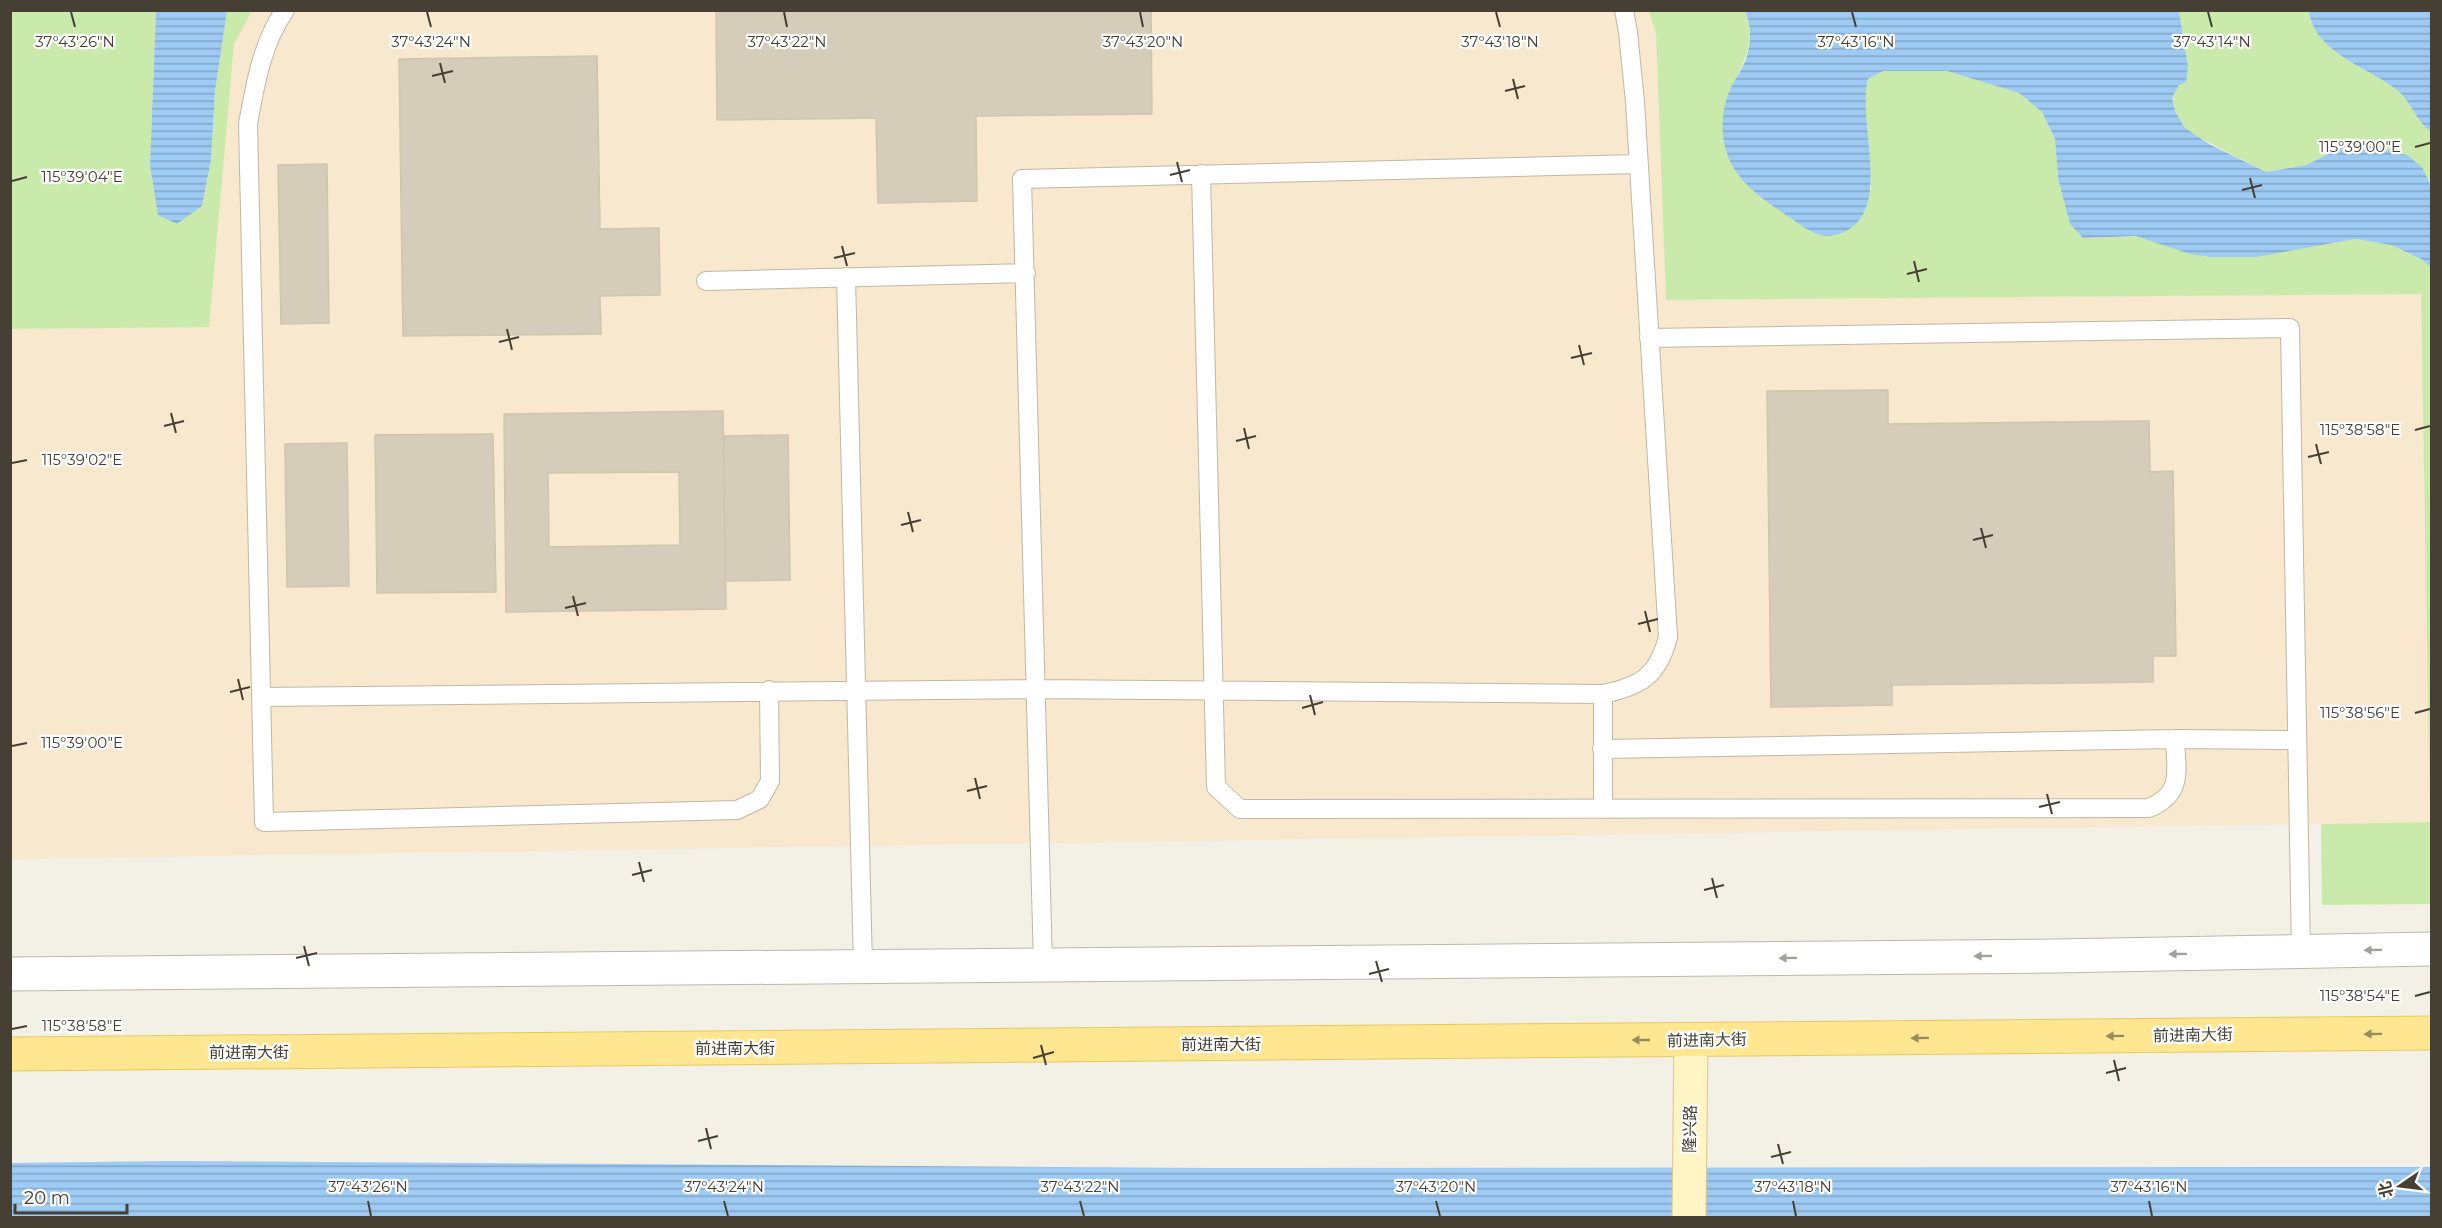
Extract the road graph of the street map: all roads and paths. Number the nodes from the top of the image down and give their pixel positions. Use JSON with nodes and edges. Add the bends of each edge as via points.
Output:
{"nodes":[{"id":1,"x":285,"y":10,"type":"edge"},
{"id":2,"x":1624,"y":10,"type":"edge"},
{"id":3,"x":1639,"y":164,"type":"junction"},
{"id":4,"x":1201,"y":174,"type":"junction"},
{"id":5,"x":1026,"y":273,"type":"junction"},
{"id":6,"x":846,"y":277,"type":"junction"},
{"id":7,"x":705,"y":281,"type":"dead end"},
{"id":8,"x":1649,"y":338,"type":"junction"},
{"id":9,"x":1036,"y":689,"type":"junction"},
{"id":10,"x":769,"y":690,"type":"junction"},
{"id":11,"x":856,"y":690,"type":"junction"},
{"id":12,"x":1214,"y":691,"type":"junction"},
{"id":13,"x":1603,"y":694,"type":"junction"},
{"id":14,"x":261,"y":697,"type":"junction"},
{"id":15,"x":2175,"y":739,"type":"junction"},
{"id":16,"x":2297,"y":740,"type":"junction"},
{"id":17,"x":1602,"y":749,"type":"junction"},
{"id":18,"x":1603,"y":809,"type":"junction"},
{"id":19,"x":2432,"y":949,"type":"edge"},
{"id":20,"x":2301,"y":952,"type":"junction"},
{"id":21,"x":1043,"y":965,"type":"junction"},
{"id":22,"x":863,"y":967,"type":"junction"},
{"id":23,"x":10,"y":974,"type":"edge"},
{"id":24,"x":2432,"y":1033,"type":"edge"},
{"id":25,"x":1691,"y":1040,"type":"junction"},
{"id":26,"x":10,"y":1054,"type":"edge"},
{"id":27,"x":1689,"y":1218,"type":"edge"}],
"edges":[{"from":1,"to":14,"type":"lane","via":[[275,25],[254,88],[249,124]]},
{"from":2,"to":3,"type":"lane"},
{"from":3,"to":4,"type":"lane"},
{"from":3,"to":8,"type":"lane"},
{"from":4,"to":5,"type":"lane","via":[[1022,179]]},
{"from":4,"to":12,"type":"lane"},
{"from":5,"to":6,"type":"lane"},
{"from":5,"to":9,"type":"lane"},
{"from":6,"to":7,"type":"lane"},
{"from":6,"to":11,"type":"lane"},
{"from":8,"to":13,"type":"lane","via":[[1668,638],[1663,657],[1647,679]]},
{"from":8,"to":16,"type":"lane","via":[[2290,328]]},
{"from":9,"to":11,"type":"lane"},
{"from":9,"to":12,"type":"lane"},
{"from":9,"to":21,"type":"lane"},
{"from":10,"to":11,"type":"lane"},
{"from":10,"to":14,"type":"lane"},
{"from":10,"to":14,"type":"lane","via":[[770,782],[760,799],[737,810],[264,822]]},
{"from":11,"to":22,"type":"lane"},
{"from":12,"to":13,"type":"lane"},
{"from":12,"to":18,"type":"lane","via":[[1216,787],[1240,809]]},
{"from":13,"to":17,"type":"lane"},
{"from":15,"to":16,"type":"lane"},
{"from":15,"to":17,"type":"lane"},
{"from":15,"to":18,"type":"lane","via":[[2176,783],[2165,801],[2149,808]]},
{"from":16,"to":20,"type":"lane"},
{"from":17,"to":18,"type":"lane"},
{"from":19,"to":20,"type":"street","one_way":true},
{"from":20,"to":21,"type":"street","one_way":true},
{"from":21,"to":22,"type":"street"},
{"from":22,"to":23,"type":"street"},
{"from":24,"to":25,"type":"main road","name":"前进南大街","one_way":true},
{"from":25,"to":26,"type":"main road","name":"前进南大街","one_way":true},
{"from":25,"to":27,"type":"street","name":"隆兴路"}]}
